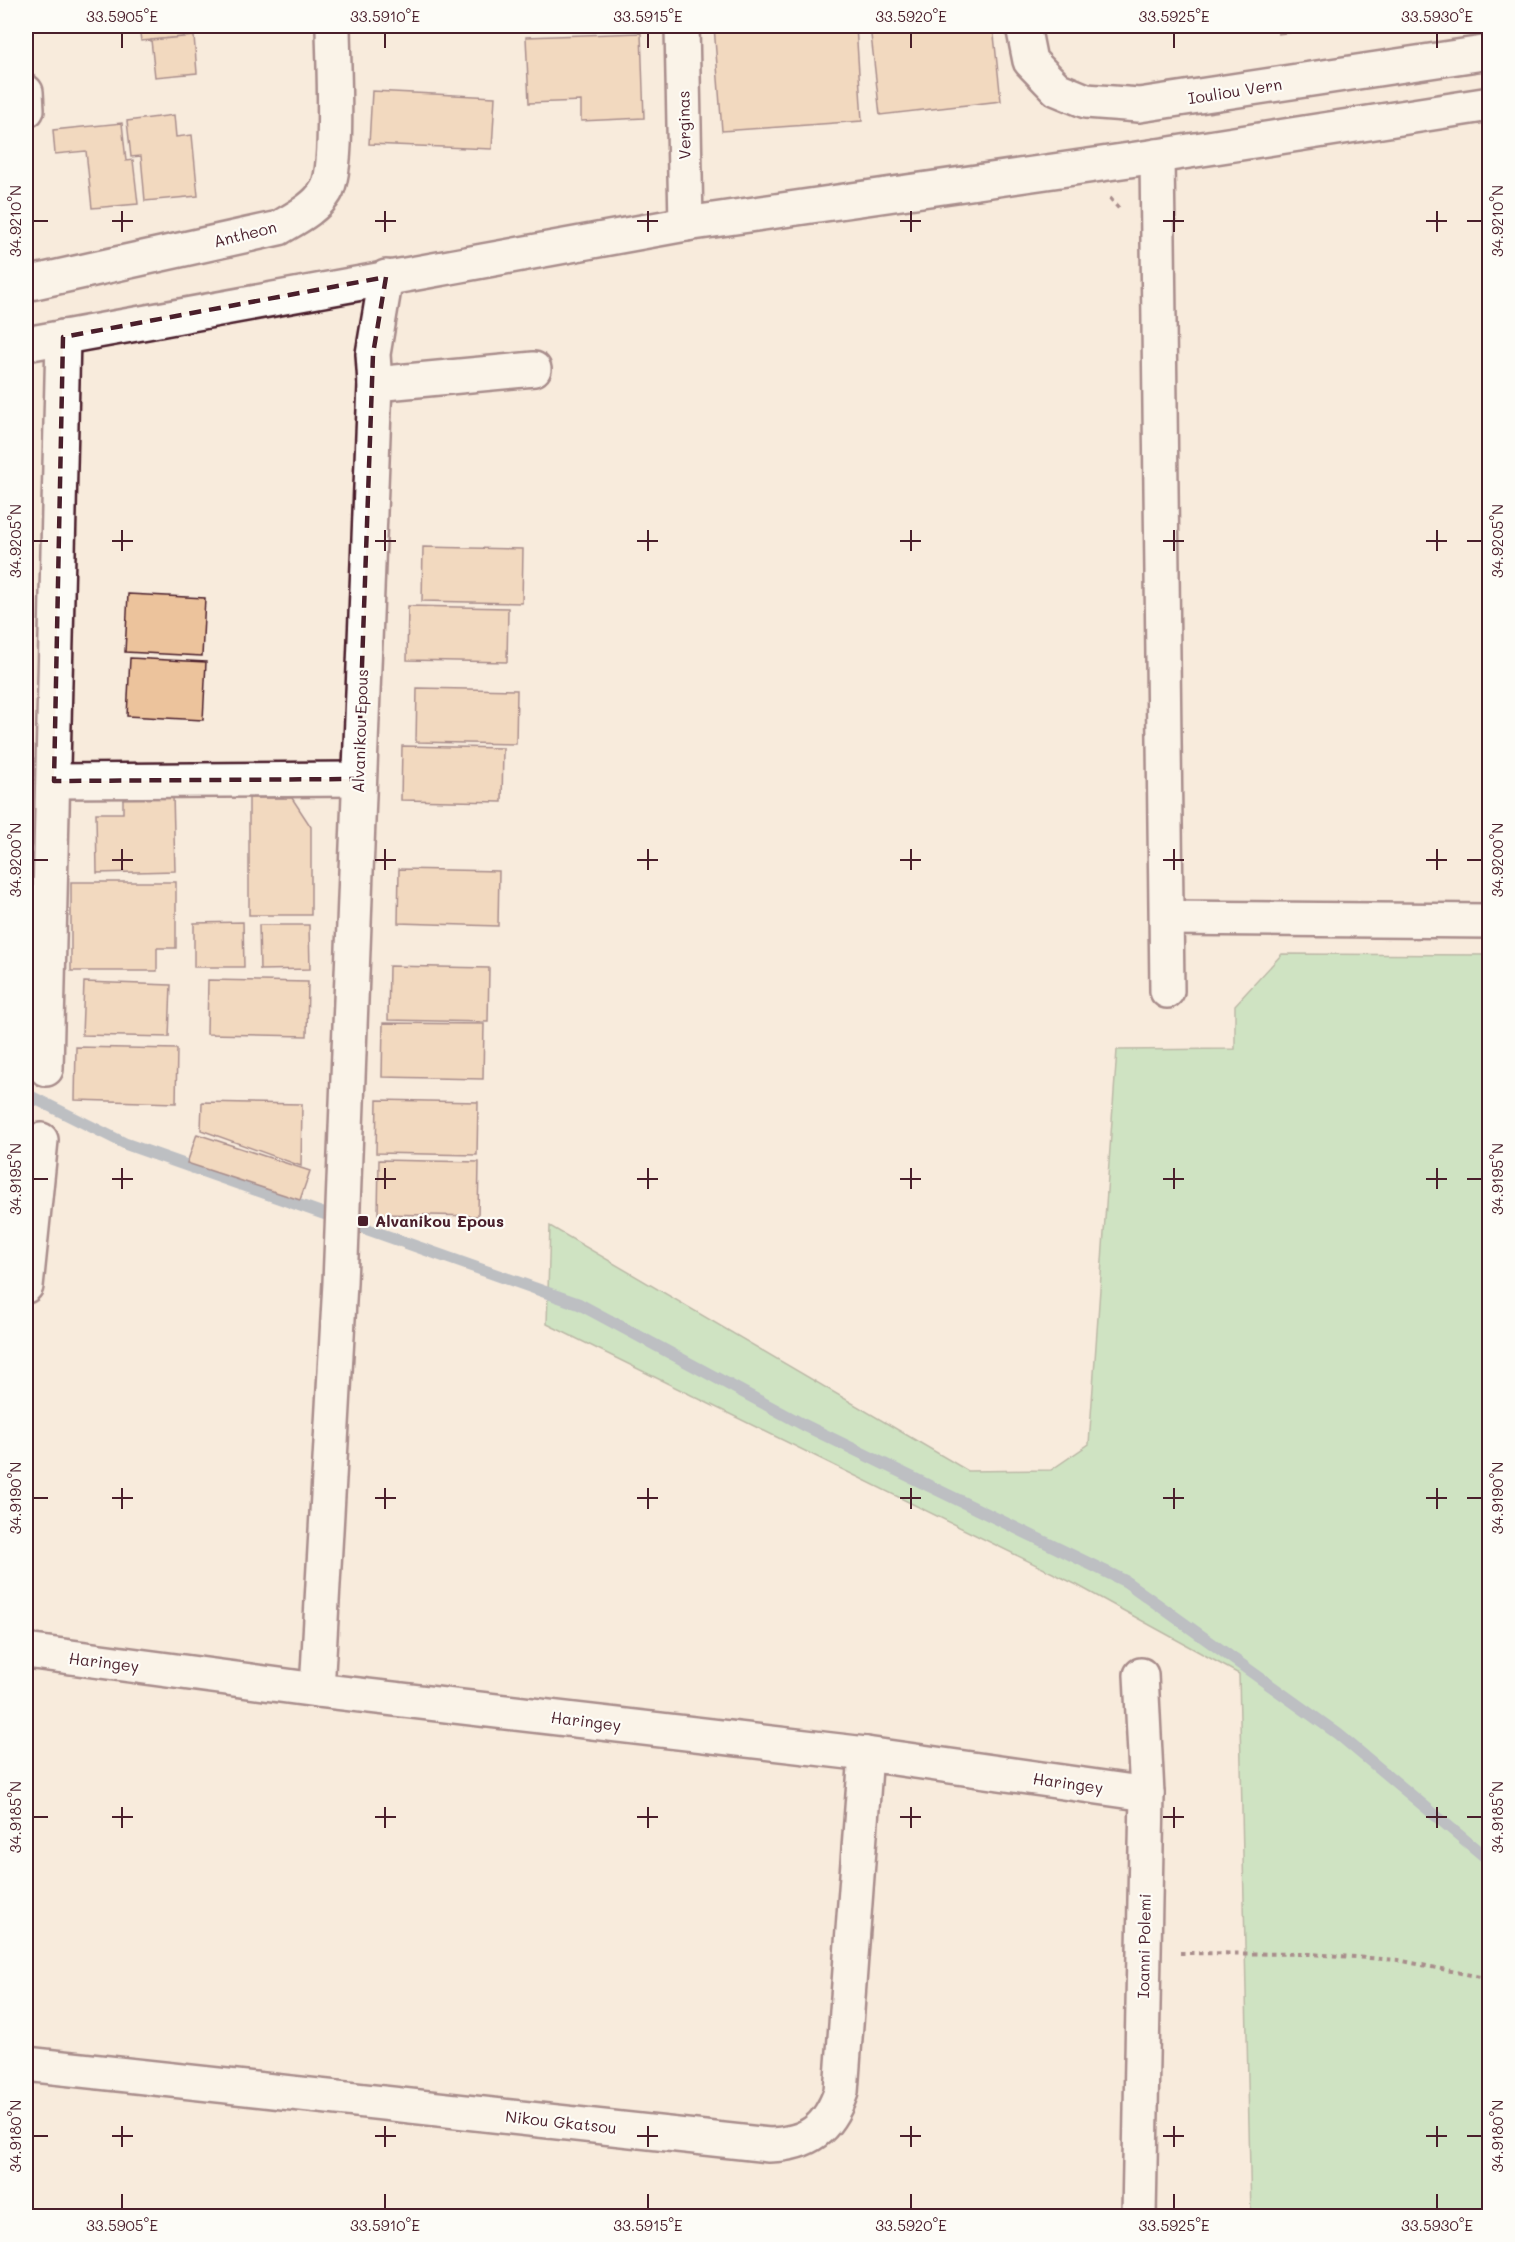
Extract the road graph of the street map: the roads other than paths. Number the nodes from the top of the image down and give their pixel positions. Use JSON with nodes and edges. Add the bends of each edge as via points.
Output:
{"nodes":[{"id":1,"x":333,"y":26,"type":"edge"},
{"id":2,"x":682,"y":26,"type":"edge"},
{"id":3,"x":1023,"y":26,"type":"edge"},
{"id":4,"x":1490,"y":52,"type":"edge"},
{"id":5,"x":1490,"y":104,"type":"edge"},
{"id":6,"x":1157,"y":156,"type":"junction"},
{"id":7,"x":686,"y":224,"type":"junction"},
{"id":8,"x":386,"y":277,"type":"junction"},
{"id":9,"x":26,"y":284,"type":"edge"},
{"id":10,"x":63,"y":337,"type":"junction"},
{"id":11,"x":26,"y":344,"type":"edge"},
{"id":12,"x":534,"y":369,"type":"dead end"},
{"id":13,"x":375,"y":384,"type":"junction"},
{"id":14,"x":358,"y":779,"type":"junction"},
{"id":15,"x":54,"y":781,"type":"junction"},
{"id":16,"x":1167,"y":918,"type":"junction"},
{"id":17,"x":1490,"y":921,"type":"edge"},
{"id":18,"x":1167,"y":991,"type":"dead end"},
{"id":19,"x":46,"y":1069,"type":"dead end"},
{"id":20,"x":41,"y":1140,"type":"dead end"},
{"id":21,"x":26,"y":1286,"type":"edge"},
{"id":22,"x":26,"y":1651,"type":"edge"},
{"id":23,"x":1141,"y":1675,"type":"dead end"},
{"id":24,"x":317,"y":1690,"type":"junction"},
{"id":25,"x":866,"y":1754,"type":"junction"},
{"id":26,"x":1147,"y":1794,"type":"junction"},
{"id":27,"x":26,"y":2064,"type":"edge"},
{"id":28,"x":1139,"y":2217,"type":"edge"}],
"edges":[{"from":1,"to":9,"type":"street","name":"Antheon","via":[[333,157],[327,190],[309,209],[279,228]]},
{"from":2,"to":7,"type":"street","name":"Verginas"},
{"from":3,"to":4,"type":"street","name":"Iouliou Vern","via":[[1030,61],[1058,89],[1086,101],[1139,105]]},
{"from":5,"to":6,"type":"street"},
{"from":6,"to":7,"type":"street"},
{"from":6,"to":16,"type":"street"},
{"from":7,"to":8,"type":"street"},
{"from":8,"to":10,"type":"street"},
{"from":8,"to":13,"type":"street","name":"Alvanikou Epous","via":[[373,354]]},
{"from":10,"to":11,"type":"street"},
{"from":10,"to":15,"type":"street"},
{"from":12,"to":13,"type":"street"},
{"from":13,"to":14,"type":"street","name":"Alvanikou Epous"},
{"from":14,"to":15,"type":"street"},
{"from":14,"to":24,"type":"street","name":"Alvanikou Epous","via":[[340,1283]]},
{"from":15,"to":19,"type":"street"},
{"from":16,"to":17,"type":"street"},
{"from":16,"to":18,"type":"street"},
{"from":20,"to":21,"type":"street"},
{"from":22,"to":24,"type":"street","name":"Haringey"},
{"from":23,"to":26,"type":"street","name":"Ioanni Polemi"},
{"from":24,"to":25,"type":"street","name":"Haringey"},
{"from":25,"to":26,"type":"street","name":"Haringey"},
{"from":25,"to":27,"type":"street","name":"Nikou Gkatsou","via":[[841,2092],[824,2124],[808,2138],[769,2145]]},
{"from":26,"to":28,"type":"street","name":"Ioanni Polemi"}]}
